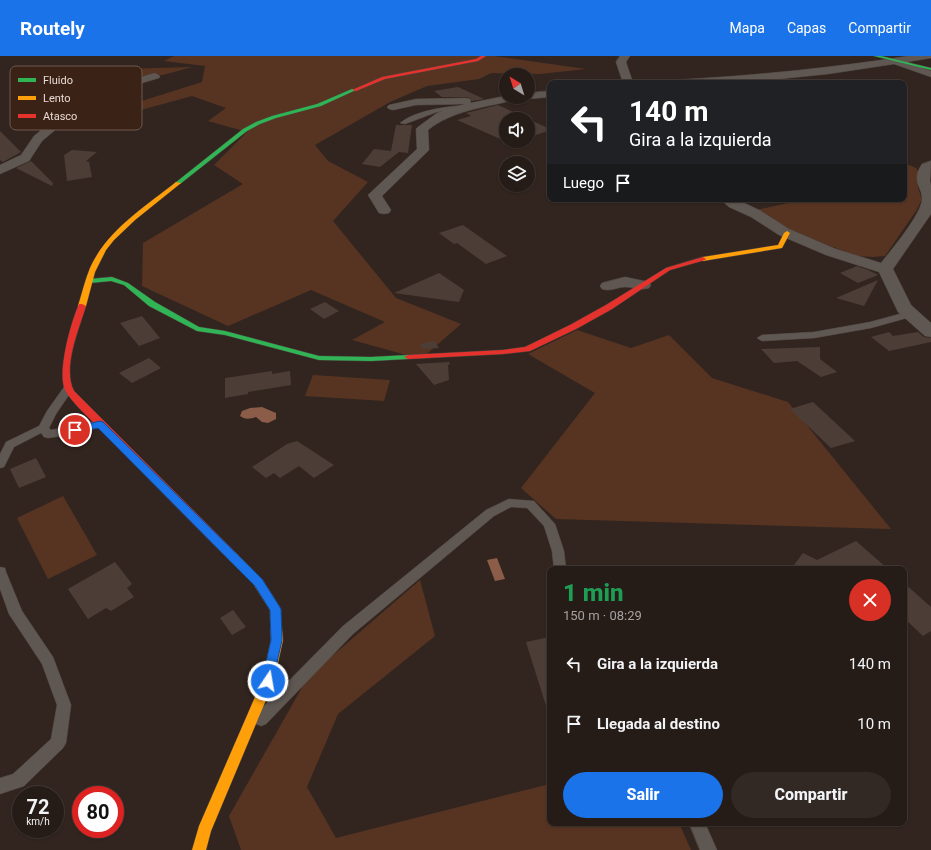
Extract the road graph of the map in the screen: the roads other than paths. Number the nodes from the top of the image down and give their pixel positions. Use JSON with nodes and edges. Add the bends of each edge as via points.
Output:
{"nodes":[{"id":1,"x":484,"y":56,"type":"edge"},
{"id":2,"x":625,"y":56,"type":"edge"},
{"id":3,"x":876,"y":56,"type":"edge"},
{"id":4,"x":928,"y":56,"type":"edge"},
{"id":5,"x":897,"y":61,"type":"junction"},
{"id":6,"x":931,"y":69,"type":"edge"},
{"id":7,"x":931,"y":74,"type":"edge"},
{"id":8,"x":155,"y":76,"type":"dead end"},
{"id":9,"x":142,"y":80,"type":"edge"},
{"id":10,"x":627,"y":80,"type":"edge"},
{"id":11,"x":728,"y":80,"type":"edge"},
{"id":12,"x":547,"y":94,"type":"edge"},
{"id":13,"x":535,"y":95,"type":"edge"},
{"id":14,"x":499,"y":99,"type":"edge"},
{"id":15,"x":499,"y":101,"type":"edge"},
{"id":16,"x":393,"y":107,"type":"dead end"},
{"id":17,"x":472,"y":107,"type":"junction"},
{"id":18,"x":404,"y":123,"type":"dead end"},
{"id":19,"x":49,"y":130,"type":"edge"},
{"id":20,"x":931,"y":165,"type":"edge"},
{"id":21,"x":0,"y":170,"type":"edge"},
{"id":22,"x":731,"y":202,"type":"edge"},
{"id":23,"x":384,"y":210,"type":"dead end"},
{"id":24,"x":787,"y":233,"type":"junction"},
{"id":25,"x":885,"y":268,"type":"junction"},
{"id":26,"x":90,"y":281,"type":"junction"},
{"id":27,"x":642,"y":285,"type":"junction"},
{"id":28,"x":608,"y":286,"type":"dead end"},
{"id":29,"x":911,"y":314,"type":"junction"},
{"id":30,"x":931,"y":332,"type":"edge"},
{"id":31,"x":762,"y":338,"type":"dead end"},
{"id":32,"x":68,"y":389,"type":"junction"},
{"id":33,"x":100,"y":424,"type":"junction"},
{"id":34,"x":43,"y":428,"type":"junction"},
{"id":35,"x":0,"y":464,"type":"edge"},
{"id":36,"x":560,"y":566,"type":"edge"},
{"id":37,"x":0,"y":572,"type":"edge"},
{"id":38,"x":245,"y":736,"type":"junction"},
{"id":39,"x":0,"y":786,"type":"edge"},
{"id":40,"x":698,"y":826,"type":"edge"},
{"id":41,"x":199,"y":850,"type":"edge"},
{"id":42,"x":709,"y":850,"type":"edge"}],
"edges":[{"from":1,"to":26,"type":"main road","via":[[477,60],[384,78],[319,105],[274,117],[245,130],[126,225],[105,246],[95,263]]},
{"from":2,"to":10,"type":"street","via":[[621,62]]},
{"from":3,"to":5,"type":"main road"},
{"from":4,"to":5,"type":"street"},
{"from":5,"to":6,"type":"main road"},
{"from":5,"to":7,"type":"street"},
{"from":5,"to":11,"type":"street","via":[[828,71]]},
{"from":8,"to":9,"type":"street"},
{"from":12,"to":13,"type":"street"},
{"from":14,"to":16,"type":"street","via":[[416,102]]},
{"from":15,"to":17,"type":"street"},
{"from":17,"to":18,"type":"lane","via":[[434,110]]},
{"from":17,"to":23,"type":"street","via":[[451,112],[429,122],[422,129],[423,150],[375,195]]},
{"from":19,"to":21,"type":"street","via":[[38,139],[25,158]]},
{"from":20,"to":25,"type":"street","via":[[927,167],[923,182],[929,199],[924,214]]},
{"from":22,"to":24,"type":"street"},
{"from":24,"to":25,"type":"street","via":[[831,252]]},
{"from":24,"to":27,"type":"main road","via":[[780,246],[698,260],[668,269]]},
{"from":25,"to":29,"type":"street","via":[[904,308]]},
{"from":26,"to":27,"type":"main road","via":[[112,279],[126,284],[152,304],[197,329],[319,358],[527,350],[579,323]]},
{"from":26,"to":32,"type":"main road","via":[[66,368],[65,379]]},
{"from":27,"to":28,"type":"street","via":[[624,282]]},
{"from":29,"to":30,"type":"street"},
{"from":29,"to":31,"type":"lane","via":[[814,336]]},
{"from":32,"to":33,"type":"main road"},
{"from":32,"to":34,"type":"lane","via":[[50,413]]},
{"from":33,"to":34,"type":"lane","via":[[48,434]]},
{"from":33,"to":38,"type":"main road","via":[[258,582],[276,609],[277,640],[268,681]]},
{"from":34,"to":35,"type":"lane","via":[[10,445]]},
{"from":36,"to":38,"type":"lane","via":[[558,551],[549,524],[530,504],[510,503],[490,514],[348,630]]},
{"from":37,"to":39,"type":"lane","via":[[16,614],[48,661],[64,705],[58,743],[18,780]]},
{"from":38,"to":41,"type":"main road","via":[[204,831]]},
{"from":40,"to":42,"type":"lane"}]}
